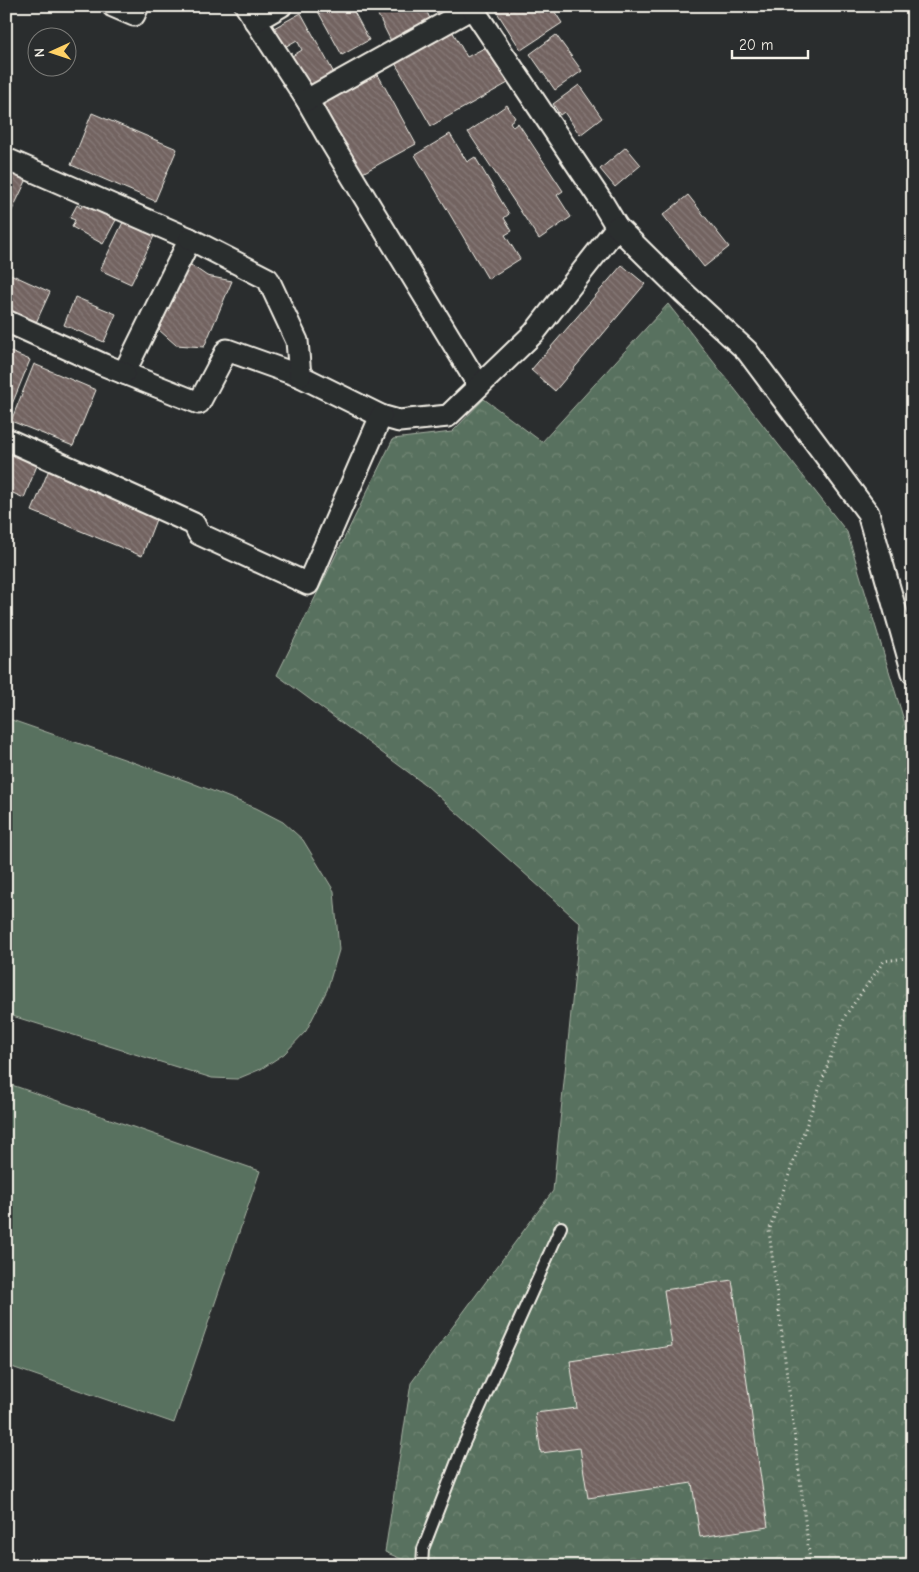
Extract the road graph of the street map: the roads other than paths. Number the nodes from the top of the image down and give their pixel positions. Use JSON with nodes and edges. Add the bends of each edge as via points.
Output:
{"nodes":[{"id":1,"x":114,"y":6,"type":"edge"},
{"id":2,"x":138,"y":6,"type":"edge"},
{"id":3,"x":281,"y":6,"type":"edge"},
{"id":4,"x":472,"y":7,"type":"edge"},
{"id":5,"x":251,"y":14,"type":"edge"},
{"id":6,"x":307,"y":100,"type":"junction"},
{"id":7,"x":6,"y":159,"type":"edge"},
{"id":8,"x":617,"y":227,"type":"junction"},
{"id":9,"x":190,"y":239,"type":"junction"},
{"id":10,"x":6,"y":321,"type":"edge"},
{"id":11,"x":124,"y":373,"type":"junction"},
{"id":12,"x":300,"y":376,"type":"junction"},
{"id":13,"x":479,"y":386,"type":"junction"},
{"id":14,"x":381,"y":416,"type":"junction"},
{"id":15,"x":6,"y":439,"type":"edge"},
{"id":16,"x":913,"y":673,"type":"edge"},
{"id":17,"x":561,"y":1227,"type":"dead end"},
{"id":18,"x":422,"y":1566,"type":"edge"}],
"edges":[{"from":1,"to":2,"type":"street","via":[[134,15]]},
{"from":3,"to":5,"type":"street"},
{"from":4,"to":6,"type":"street"},
{"from":4,"to":8,"type":"street"},
{"from":5,"to":6,"type":"street"},
{"from":6,"to":13,"type":"street"},
{"from":7,"to":9,"type":"street"},
{"from":8,"to":13,"type":"street","via":[[534,333]]},
{"from":8,"to":16,"type":"street","via":[[747,350],[868,514]]},
{"from":9,"to":11,"type":"street"},
{"from":9,"to":12,"type":"street","via":[[268,280],[297,341]]},
{"from":10,"to":11,"type":"street"},
{"from":11,"to":12,"type":"street","via":[[200,403],[227,350]]},
{"from":12,"to":14,"type":"street"},
{"from":13,"to":14,"type":"street","via":[[448,416],[399,421]]},
{"from":14,"to":15,"type":"street","via":[[308,584],[199,534],[194,524]]},
{"from":17,"to":18,"type":"lane","via":[[462,1448],[423,1549]]}]}
